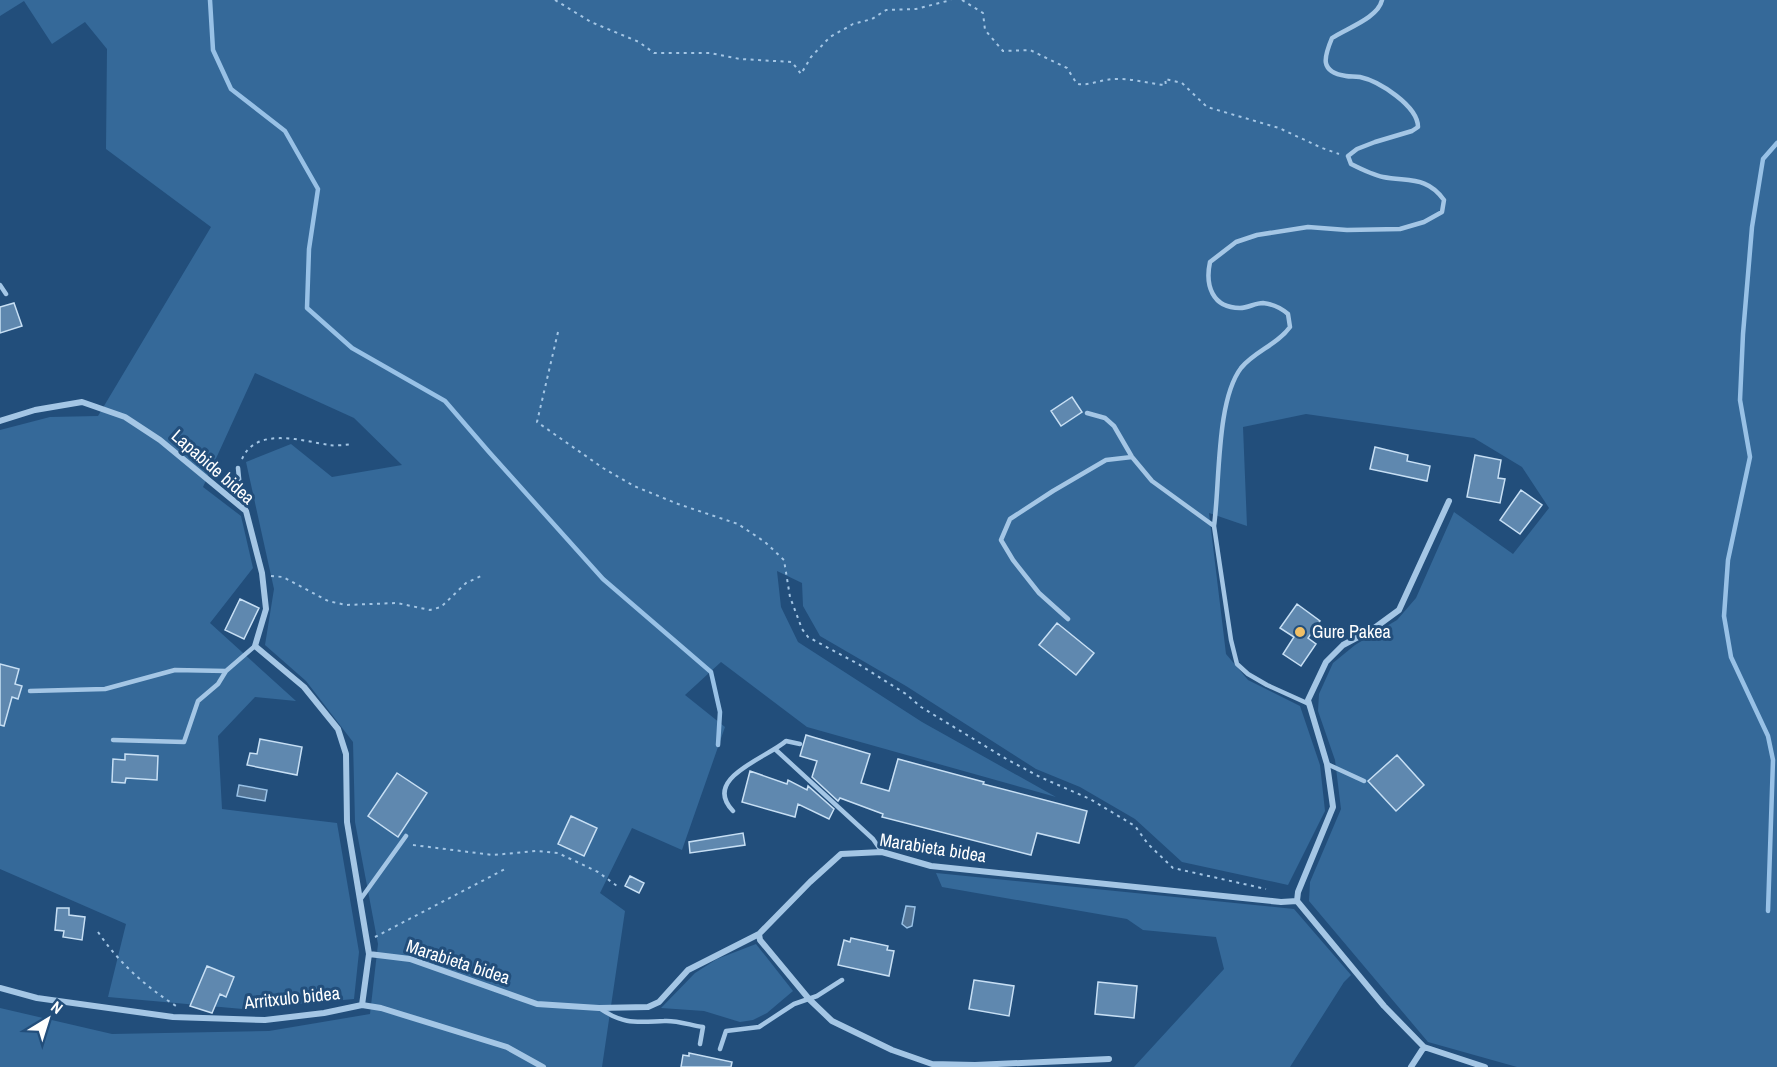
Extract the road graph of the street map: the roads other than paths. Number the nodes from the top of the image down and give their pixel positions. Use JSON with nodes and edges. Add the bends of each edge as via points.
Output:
{"nodes":[{"id":1,"x":1382,"y":0,"type":"edge"},
{"id":2,"x":0,"y":285,"type":"edge"},
{"id":3,"x":6,"y":294,"type":"dead end"},
{"id":4,"x":1087,"y":413,"type":"dead end"},
{"id":5,"x":0,"y":421,"type":"edge"},
{"id":6,"x":1132,"y":458,"type":"junction"},
{"id":7,"x":238,"y":468,"type":"road end"},
{"id":8,"x":1449,"y":501,"type":"dead end"},
{"id":9,"x":246,"y":511,"type":"junction"},
{"id":10,"x":1214,"y":526,"type":"junction"},
{"id":11,"x":1068,"y":619,"type":"dead end"},
{"id":12,"x":255,"y":646,"type":"junction"},
{"id":13,"x":226,"y":671,"type":"junction"},
{"id":14,"x":30,"y":691,"type":"dead end"},
{"id":15,"x":1309,"y":704,"type":"junction"},
{"id":16,"x":113,"y":740,"type":"dead end"},
{"id":17,"x":800,"y":744,"type":"dead end"},
{"id":18,"x":776,"y":750,"type":"junction"},
{"id":19,"x":1328,"y":764,"type":"junction"},
{"id":20,"x":1364,"y":781,"type":"dead end"},
{"id":21,"x":733,"y":811,"type":"dead end"},
{"id":22,"x":406,"y":836,"type":"dead end"},
{"id":23,"x":882,"y":852,"type":"junction"},
{"id":24,"x":360,"y":900,"type":"junction"},
{"id":25,"x":1297,"y":901,"type":"junction"},
{"id":26,"x":759,"y":934,"type":"junction"},
{"id":27,"x":369,"y":954,"type":"junction"},
{"id":28,"x":842,"y":980,"type":"dead end"},
{"id":29,"x":0,"y":987,"type":"edge"},
{"id":30,"x":809,"y":999,"type":"junction"},
{"id":31,"x":362,"y":1005,"type":"junction"},
{"id":32,"x":599,"y":1008,"type":"junction"},
{"id":33,"x":700,"y":1044,"type":"dead end"},
{"id":34,"x":1424,"y":1047,"type":"junction"},
{"id":35,"x":720,"y":1049,"type":"dead end"},
{"id":36,"x":1109,"y":1059,"type":"dead end"},
{"id":37,"x":543,"y":1067,"type":"edge"},
{"id":38,"x":1411,"y":1067,"type":"edge"},
{"id":39,"x":1485,"y":1067,"type":"edge"}],
"edges":[{"from":1,"to":10,"type":"lane","via":[[1368,17],[1332,38],[1325,60],[1327,68],[1347,77],[1359,76],[1390,92],[1411,108],[1418,127],[1357,149],[1348,156],[1352,164],[1382,177],[1429,184],[1444,200],[1442,212],[1400,229],[1308,226],[1257,234],[1236,242],[1210,262],[1207,277],[1213,296],[1225,306],[1242,308],[1262,303],[1279,307],[1288,315],[1290,327],[1251,358],[1231,386],[1222,429]]},
{"from":2,"to":3,"type":"lane"},
{"from":4,"to":6,"type":"lane","via":[[1105,418],[1114,426]]},
{"from":5,"to":9,"type":"street","name":"Lapabide bidea","via":[[82,402],[125,417],[160,440]]},
{"from":6,"to":10,"type":"lane","via":[[1152,481]]},
{"from":6,"to":11,"type":"lane","via":[[1106,460],[1010,519],[1001,540],[1038,593]]},
{"from":7,"to":9,"type":"lane"},
{"from":8,"to":15,"type":"street","via":[[1399,610],[1343,645],[1326,663]]},
{"from":9,"to":12,"type":"street","name":"Lapabide bidea","via":[[263,579],[266,609]]},
{"from":10,"to":15,"type":"lane","via":[[1237,664],[1266,685]]},
{"from":12,"to":13,"type":"lane"},
{"from":12,"to":24,"type":"street","via":[[303,687],[338,729],[346,754],[346,822]]},
{"from":13,"to":14,"type":"lane","via":[[175,669],[105,689]]},
{"from":13,"to":16,"type":"lane","via":[[218,684],[198,701],[184,742]]},
{"from":15,"to":19,"type":"street"},
{"from":17,"to":18,"type":"lane","via":[[786,741]]},
{"from":18,"to":21,"type":"lane","via":[[763,754],[730,779],[723,798]]},
{"from":18,"to":23,"type":"lane","via":[[873,839]]},
{"from":19,"to":20,"type":"lane"},
{"from":19,"to":25,"type":"street","via":[[1333,807]]},
{"from":22,"to":24,"type":"lane"},
{"from":23,"to":25,"type":"street","name":"Marabieta bidea","via":[[931,866]]},
{"from":23,"to":26,"type":"street","name":"Marabieta bidea","via":[[841,854]]},
{"from":24,"to":27,"type":"street"},
{"from":25,"to":34,"type":"street","via":[[1384,1006]]},
{"from":26,"to":30,"type":"street"},
{"from":26,"to":32,"type":"street","name":"Marabieta bidea","via":[[688,970],[659,1002],[648,1007]]},
{"from":27,"to":31,"type":"street"},
{"from":27,"to":32,"type":"street","name":"Marabieta bidea","via":[[410,959],[537,1004]]},
{"from":28,"to":30,"type":"lane"},
{"from":29,"to":31,"type":"street","name":"Arritxulo bidea","via":[[37,998],[173,1017],[265,1020]]},
{"from":30,"to":35,"type":"lane","via":[[759,1027],[726,1031]]},
{"from":30,"to":36,"type":"street","via":[[832,1021],[932,1064]]},
{"from":31,"to":37,"type":"street","name":"Arritxulo bidea","via":[[507,1047]]},
{"from":32,"to":33,"type":"lane","via":[[624,1022],[666,1021],[703,1027]]},
{"from":34,"to":38,"type":"street"},
{"from":34,"to":39,"type":"street"}]}
